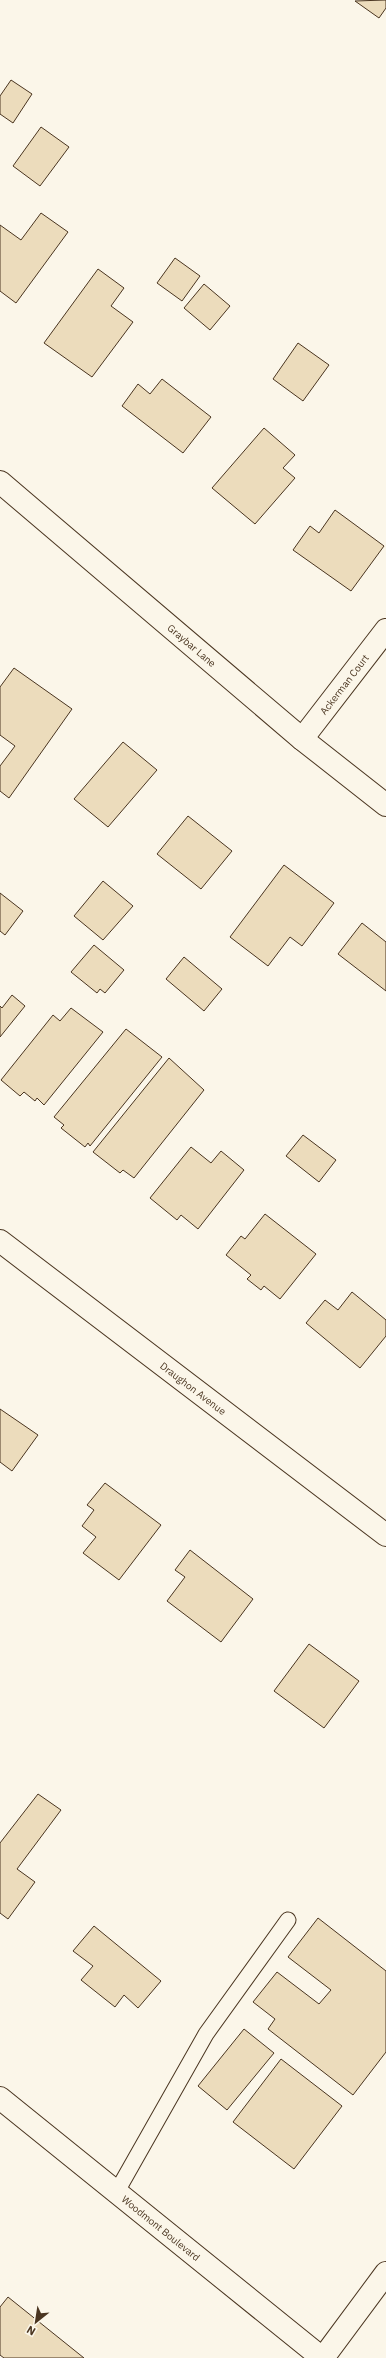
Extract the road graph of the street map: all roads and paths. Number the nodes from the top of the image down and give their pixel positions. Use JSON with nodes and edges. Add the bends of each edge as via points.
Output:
{"nodes":[{"id":1,"x":0,"y":482,"type":"edge"},
{"id":2,"x":386,"y":630,"type":"edge"},
{"id":3,"x":302,"y":738,"type":"junction"},
{"id":4,"x":386,"y":805,"type":"edge"},
{"id":5,"x":0,"y":1241,"type":"edge"},
{"id":6,"x":386,"y":1535,"type":"edge"},
{"id":7,"x":288,"y":1920,"type":"dead end"},
{"id":8,"x":0,"y":2098,"type":"edge"},
{"id":9,"x":116,"y":2193,"type":"junction"},
{"id":10,"x":386,"y":2273,"type":"edge"},
{"id":11,"x":322,"y":2358,"type":"edge"}],
"edges":[{"from":1,"to":3,"type":"street","name":"Graybar Lane"},
{"from":2,"to":3,"type":"street","name":"Ackerman Court"},
{"from":3,"to":4,"type":"street","name":"Graybar Lane"},
{"from":5,"to":6,"type":"street","name":"Draughon Avenue"},
{"from":7,"to":9,"type":"lane","via":[[206,2034]]},
{"from":8,"to":9,"type":"street","name":"Woodmont Boulevard"},
{"from":9,"to":11,"type":"street","name":"Woodmont Boulevard"},
{"from":10,"to":11,"type":"street"}]}
